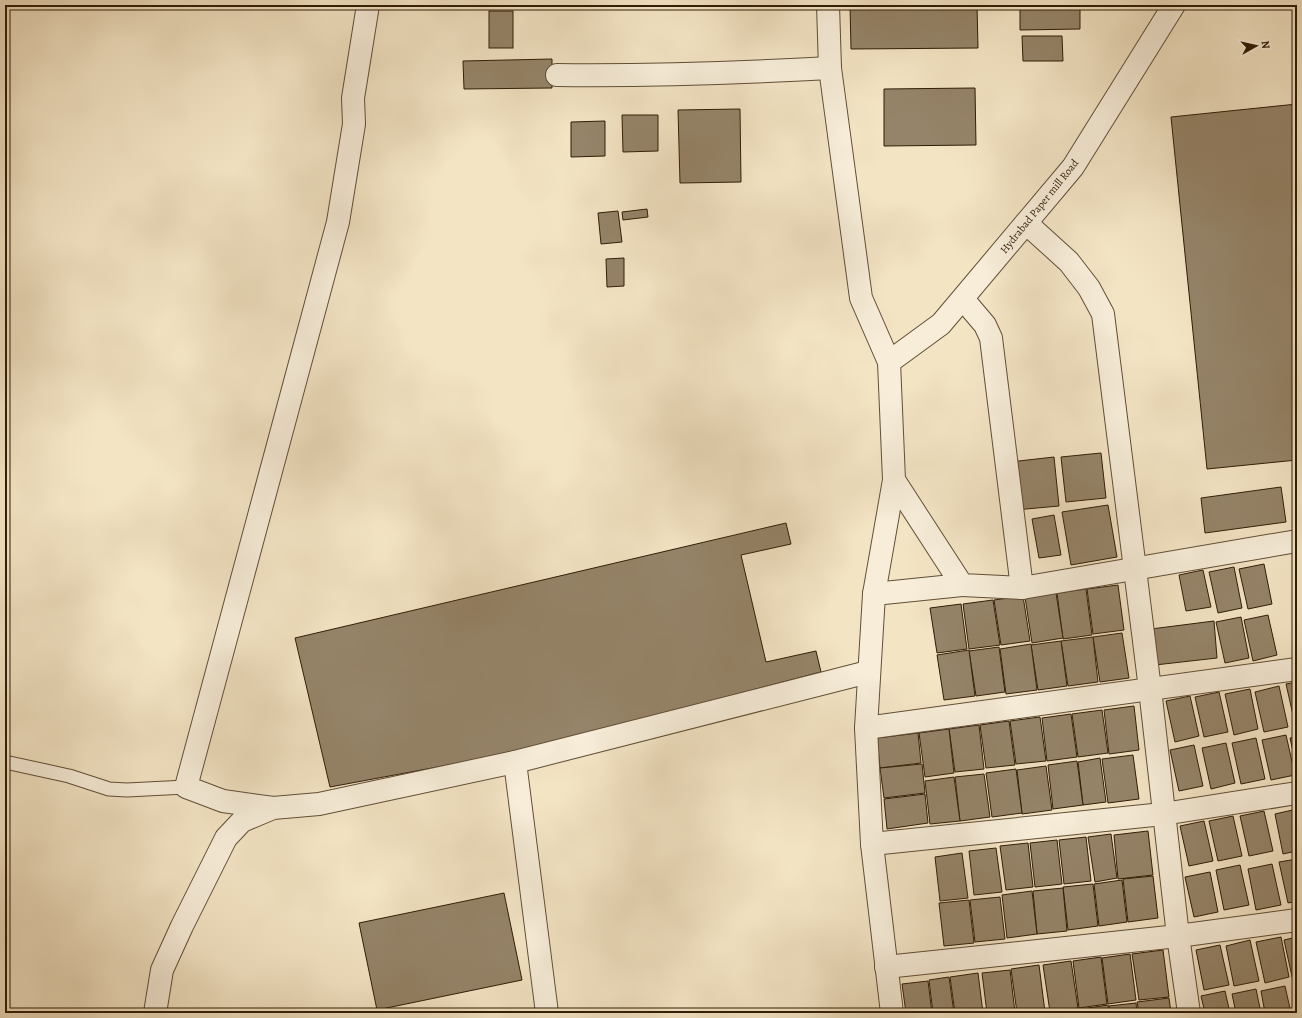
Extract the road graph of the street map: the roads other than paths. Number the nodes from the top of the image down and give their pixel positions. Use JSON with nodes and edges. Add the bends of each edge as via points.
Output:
{"nodes":[{"id":1,"x":368,"y":5,"type":"edge"},
{"id":2,"x":828,"y":5,"type":"edge"},
{"id":3,"x":1174,"y":5,"type":"edge"},
{"id":4,"x":830,"y":68,"type":"junction"},
{"id":5,"x":557,"y":75,"type":"dead end"},
{"id":6,"x":1026,"y":223,"type":"junction"},
{"id":7,"x":962,"y":299,"type":"junction"},
{"id":8,"x":889,"y":362,"type":"junction"},
{"id":9,"x":894,"y":480,"type":"junction"},
{"id":10,"x":1297,"y":541,"type":"edge"},
{"id":11,"x":1136,"y":569,"type":"junction"},
{"id":12,"x":962,"y":586,"type":"junction"},
{"id":13,"x":1022,"y":588,"type":"junction"},
{"id":14,"x":874,"y":594,"type":"junction"},
{"id":15,"x":1297,"y":669,"type":"edge"},
{"id":16,"x":868,"y":672,"type":"junction"},
{"id":17,"x":1150,"y":689,"type":"junction"},
{"id":18,"x":866,"y":728,"type":"junction"},
{"id":19,"x":5,"y":762,"type":"edge"},
{"id":20,"x":515,"y":762,"type":"junction"},
{"id":21,"x":186,"y":787,"type":"junction"},
{"id":22,"x":1297,"y":793,"type":"edge"},
{"id":23,"x":273,"y":808,"type":"junction"},
{"id":24,"x":1163,"y":814,"type":"junction"},
{"id":25,"x":872,"y":844,"type":"junction"},
{"id":26,"x":1297,"y":920,"type":"edge"},
{"id":27,"x":1178,"y":936,"type":"junction"},
{"id":28,"x":886,"y":967,"type":"junction"},
{"id":29,"x":155,"y":1013,"type":"edge"},
{"id":30,"x":548,"y":1013,"type":"edge"},
{"id":31,"x":892,"y":1013,"type":"edge"},
{"id":32,"x":1190,"y":1013,"type":"edge"}],
"edges":[{"from":1,"to":21,"type":"street","via":[[352,98],[354,124],[338,222]]},
{"from":2,"to":4,"type":"street"},
{"from":3,"to":6,"type":"street","name":"Hydrabad Paper mill Road","via":[[1073,167]]},
{"from":4,"to":5,"type":"street","via":[[612,76]]},
{"from":4,"to":8,"type":"street","via":[[861,298]]},
{"from":6,"to":7,"type":"street","name":"Hydrabad Paper mill Road"},
{"from":6,"to":11,"type":"street","via":[[1069,262],[1090,288],[1102,314]]},
{"from":7,"to":8,"type":"street","name":"Hydrabad Paper mill Road","via":[[941,324]]},
{"from":7,"to":13,"type":"street","via":[[985,325],[991,338]]},
{"from":8,"to":9,"type":"street"},
{"from":9,"to":12,"type":"street"},
{"from":9,"to":14,"type":"street"},
{"from":10,"to":11,"type":"street"},
{"from":11,"to":13,"type":"street"},
{"from":11,"to":17,"type":"street"},
{"from":12,"to":13,"type":"street"},
{"from":12,"to":14,"type":"street"},
{"from":14,"to":16,"type":"street"},
{"from":15,"to":17,"type":"street"},
{"from":16,"to":18,"type":"street"},
{"from":16,"to":20,"type":"street"},
{"from":17,"to":18,"type":"street"},
{"from":17,"to":24,"type":"street"},
{"from":18,"to":25,"type":"street"},
{"from":19,"to":21,"type":"lane","via":[[109,788],[127,790]]},
{"from":20,"to":23,"type":"street","via":[[319,804]]},
{"from":20,"to":30,"type":"street"},
{"from":21,"to":23,"type":"street","via":[[223,801]]},
{"from":22,"to":24,"type":"street"},
{"from":23,"to":29,"type":"street","via":[[242,821],[226,838],[162,970]]},
{"from":24,"to":25,"type":"street"},
{"from":24,"to":27,"type":"street"},
{"from":25,"to":28,"type":"street"},
{"from":26,"to":27,"type":"street"},
{"from":27,"to":28,"type":"street"},
{"from":27,"to":32,"type":"street"},
{"from":28,"to":31,"type":"street"}]}
